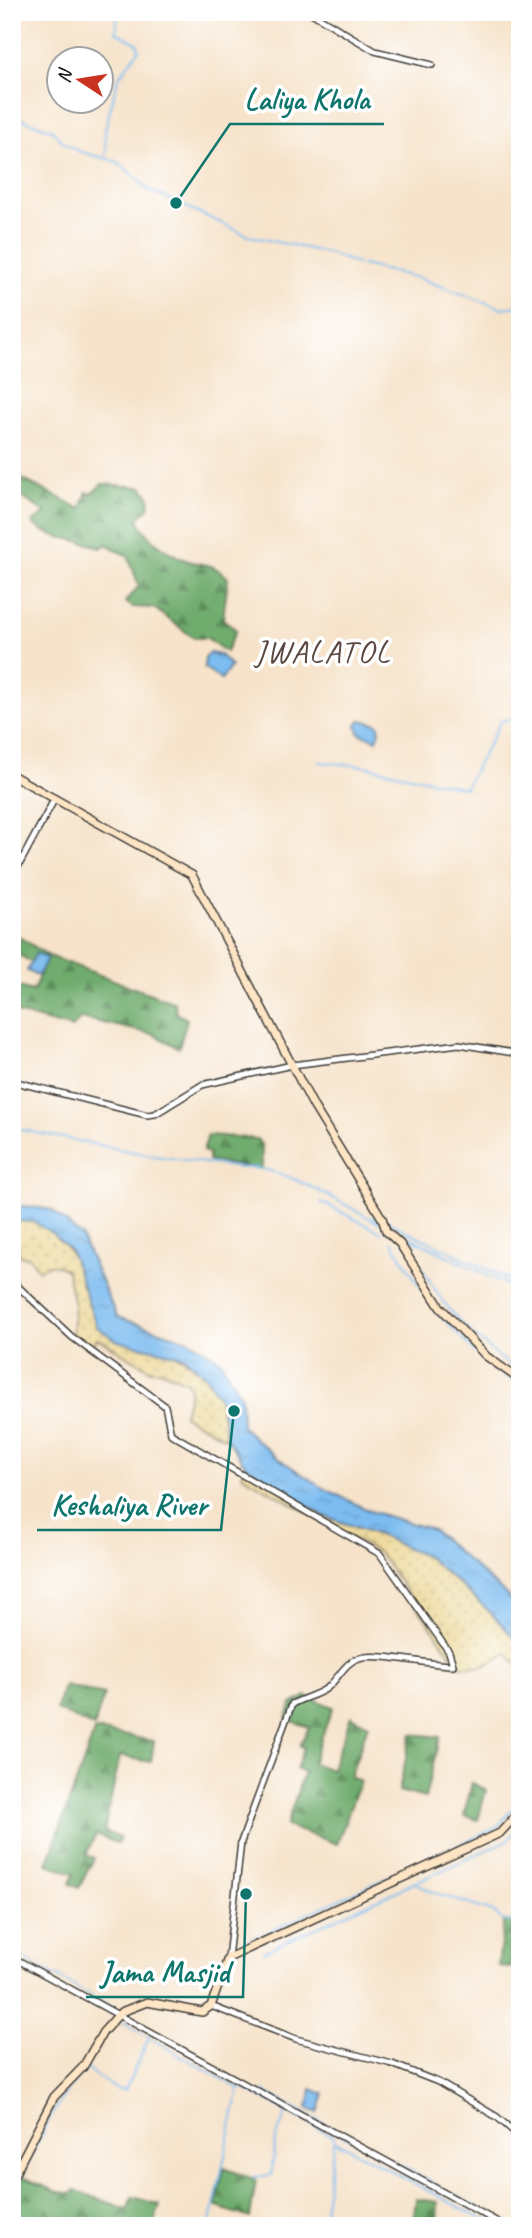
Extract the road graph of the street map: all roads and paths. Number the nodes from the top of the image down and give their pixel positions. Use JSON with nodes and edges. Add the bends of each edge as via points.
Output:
{"nodes":[{"id":1,"x":310,"y":12,"type":"edge"},
{"id":2,"x":432,"y":65,"type":"dead end"},
{"id":3,"x":12,"y":775,"type":"edge"},
{"id":4,"x":55,"y":798,"type":"junction"},
{"id":5,"x":12,"y":878,"type":"edge"},
{"id":6,"x":520,"y":1054,"type":"edge"},
{"id":7,"x":292,"y":1065,"type":"junction"},
{"id":8,"x":12,"y":1080,"type":"edge"},
{"id":9,"x":12,"y":1281,"type":"edge"},
{"id":10,"x":520,"y":1380,"type":"edge"},
{"id":11,"x":520,"y":1811,"type":"edge"},
{"id":12,"x":12,"y":1957,"type":"edge"},
{"id":13,"x":228,"y":1958,"type":"junction"},
{"id":14,"x":211,"y":2006,"type":"junction"},
{"id":15,"x":117,"y":2016,"type":"junction"},
{"id":16,"x":520,"y":2137,"type":"edge"},
{"id":17,"x":12,"y":2179,"type":"edge"},
{"id":18,"x":505,"y":2226,"type":"edge"}],
"edges":[{"from":1,"to":2,"type":"street","via":[[375,51]]},
{"from":3,"to":4,"type":"street"},
{"from":4,"to":5,"type":"street"},
{"from":4,"to":7,"type":"street","via":[[192,875]]},
{"from":6,"to":7,"type":"street","via":[[459,1044]]},
{"from":7,"to":8,"type":"street","via":[[202,1086],[147,1115]]},
{"from":7,"to":10,"type":"street","via":[[382,1225],[400,1244],[440,1307],[486,1356]]},
{"from":9,"to":13,"type":"street","via":[[72,1337],[165,1406],[171,1434],[380,1554],[449,1652],[453,1665],[359,1658],[325,1690],[292,1704],[241,1842]]},
{"from":11,"to":13,"type":"street","via":[[500,1833]]},
{"from":12,"to":15,"type":"street"},
{"from":13,"to":14,"type":"street"},
{"from":14,"to":15,"type":"street","via":[[202,2012],[141,2002]]},
{"from":14,"to":16,"type":"street","via":[[296,2039],[392,2064],[438,2082],[497,2117]]},
{"from":15,"to":17,"type":"street","via":[[83,2067],[54,2097]]},
{"from":15,"to":18,"type":"street"}]}
